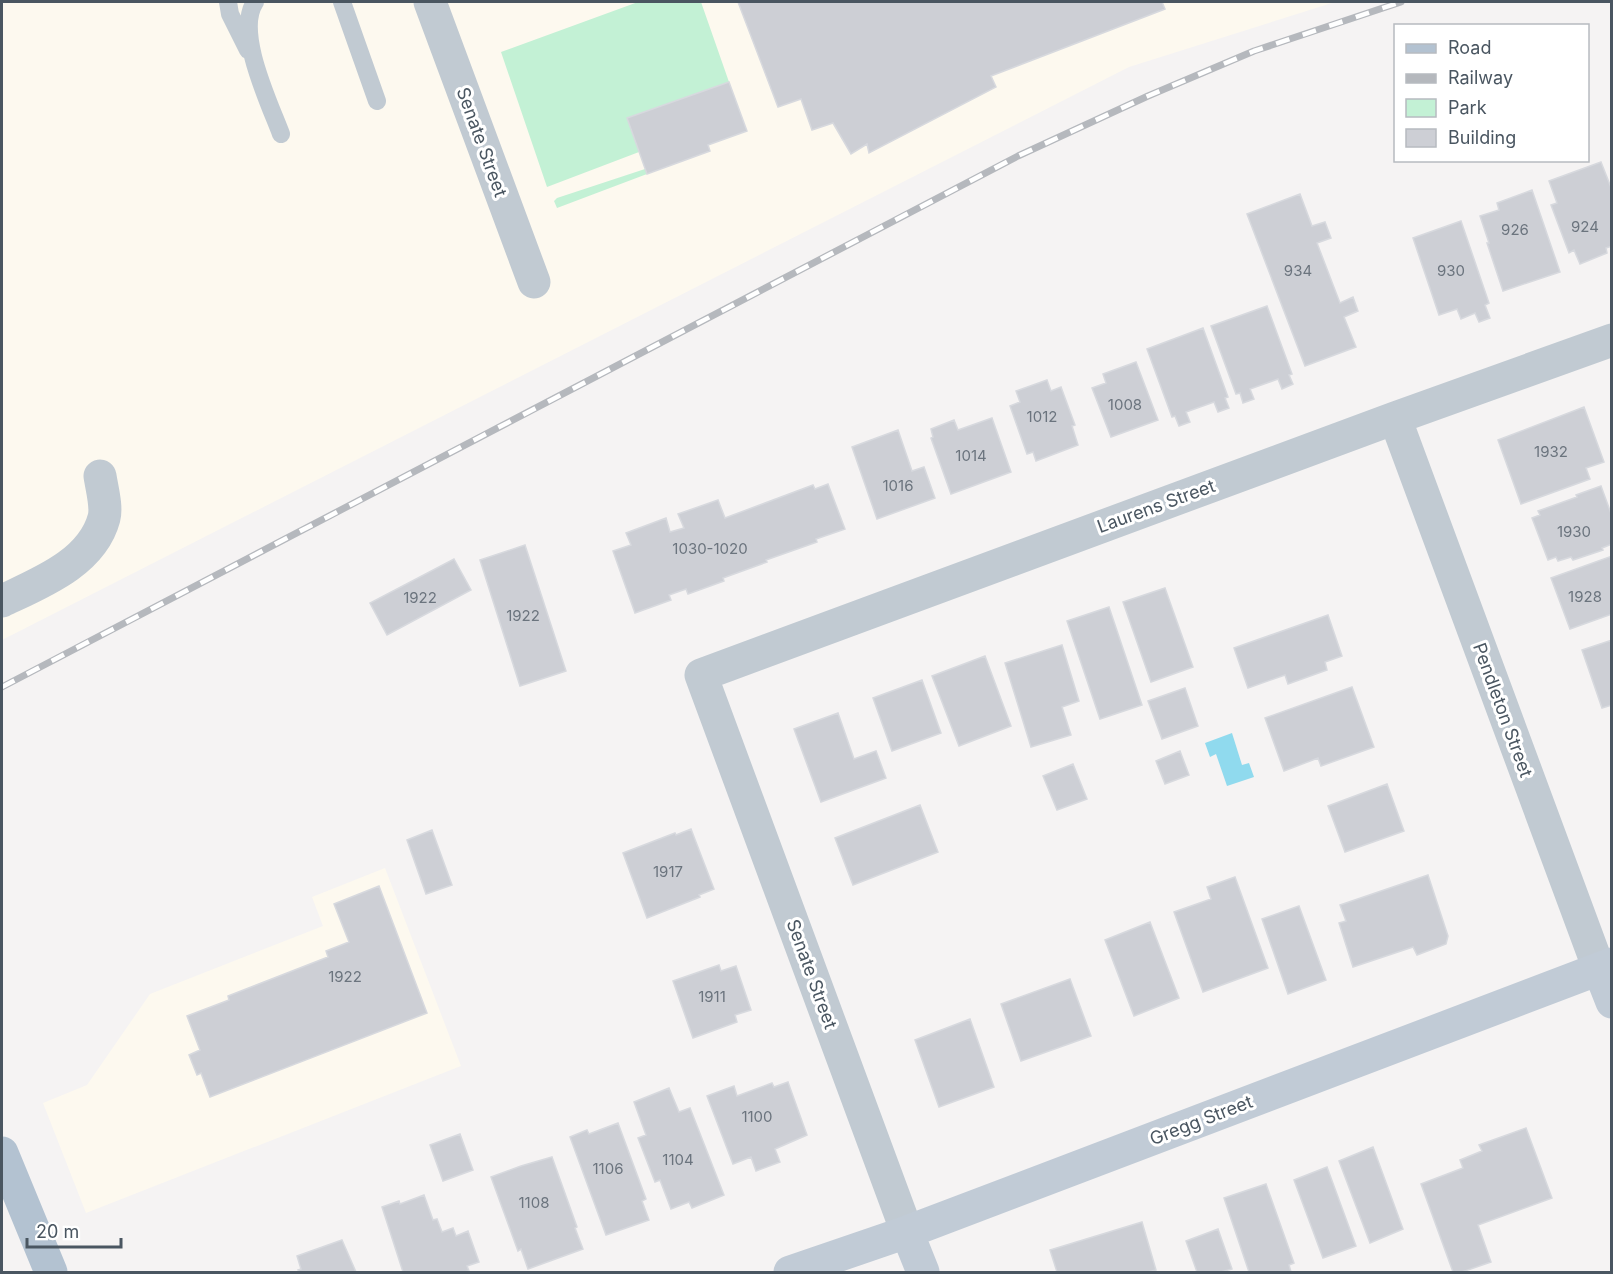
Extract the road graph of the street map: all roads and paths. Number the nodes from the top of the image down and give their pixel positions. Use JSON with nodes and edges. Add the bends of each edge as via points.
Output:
{"nodes":[{"id":1,"x":228,"y":2,"type":"edge"},
{"id":2,"x":255,"y":2,"type":"edge"},
{"id":3,"x":342,"y":2,"type":"edge"},
{"id":4,"x":430,"y":2,"type":"edge"},
{"id":5,"x":252,"y":56,"type":"junction"},
{"id":6,"x":377,"y":101,"type":"dead end"},
{"id":7,"x":281,"y":134,"type":"dead end"},
{"id":8,"x":534,"y":282,"type":"dead end"},
{"id":9,"x":1611,"y":339,"type":"edge"},
{"id":10,"x":1395,"y":418,"type":"junction"},
{"id":11,"x":100,"y":476,"type":"dead end"},
{"id":12,"x":2,"y":601,"type":"edge"},
{"id":13,"x":702,"y":675,"type":"joint"},
{"id":14,"x":1605,"y":966,"type":"edge"},
{"id":15,"x":1611,"y":1002,"type":"edge"},
{"id":16,"x":2,"y":1152,"type":"edge"},
{"id":17,"x":907,"y":1232,"type":"junction"},
{"id":18,"x":806,"y":1270,"type":"edge"},
{"id":19,"x":51,"y":1272,"type":"edge"},
{"id":20,"x":923,"y":1272,"type":"edge"}],
"edges":[{"from":1,"to":5,"type":"lane","via":[[230,14]]},
{"from":2,"to":5,"type":"lane","via":[[249,17]]},
{"from":3,"to":6,"type":"lane"},
{"from":4,"to":8,"type":"street","name":"Senate Street"},
{"from":5,"to":7,"type":"lane"},
{"from":9,"to":10,"type":"street","name":"Laurens Street"},
{"from":10,"to":13,"type":"street","name":"Laurens Street"},
{"from":10,"to":14,"type":"street","name":"Pendleton Street"},
{"from":11,"to":12,"type":"street","via":[[105,517],[92,546],[50,578]]},
{"from":13,"to":17,"type":"street","name":"Senate Street"},
{"from":14,"to":15,"type":"street","name":"Pendleton Street"},
{"from":14,"to":17,"type":"street","name":"Gregg Street"},
{"from":16,"to":19,"type":"main road"},
{"from":17,"to":18,"type":"street","name":"Gregg Street"},
{"from":17,"to":20,"type":"street","name":"Senate Street"}]}
